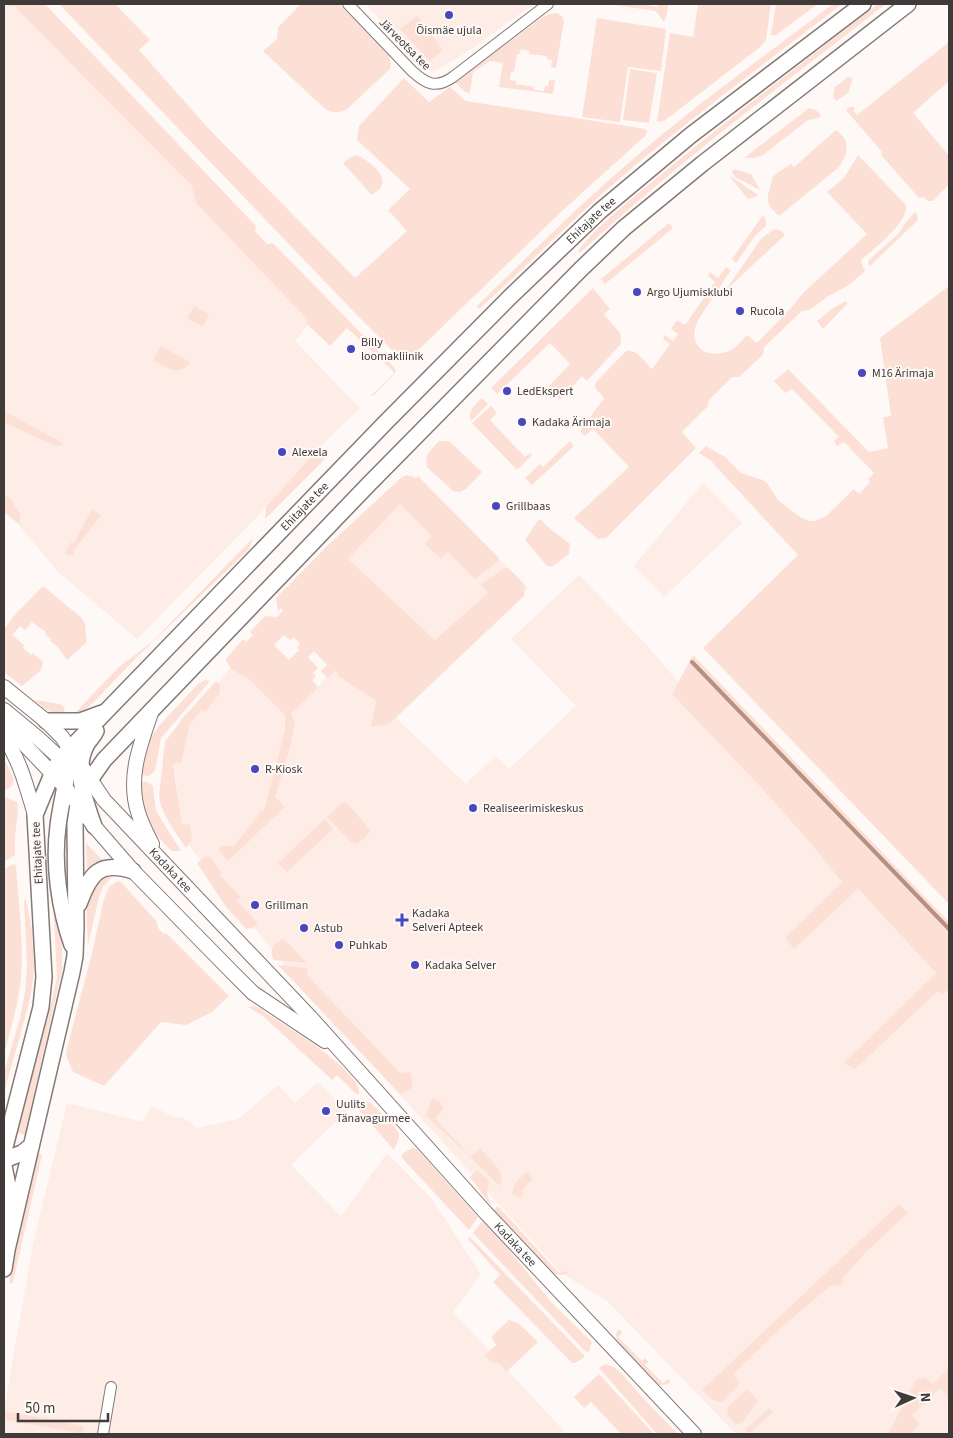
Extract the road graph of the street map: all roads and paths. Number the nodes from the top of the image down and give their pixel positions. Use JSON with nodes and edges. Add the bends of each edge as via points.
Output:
{"nodes":[{"id":1,"x":348,"y":4,"type":"edge"},
{"id":2,"x":548,"y":4,"type":"edge"},
{"id":3,"x":862,"y":4,"type":"edge"},
{"id":4,"x":908,"y":4,"type":"edge"},
{"id":5,"x":4,"y":686,"type":"edge"},
{"id":6,"x":153,"y":709,"type":"junction"},
{"id":7,"x":4,"y":710,"type":"edge"},
{"id":8,"x":106,"y":712,"type":"junction"},
{"id":9,"x":46,"y":721,"type":"junction"},
{"id":10,"x":4,"y":723,"type":"edge"},
{"id":11,"x":4,"y":737,"type":"edge"},
{"id":12,"x":76,"y":773,"type":"junction"},
{"id":13,"x":52,"y":774,"type":"junction"},
{"id":14,"x":65,"y":787,"type":"junction"},
{"id":15,"x":35,"y":815,"type":"junction"},
{"id":16,"x":94,"y":826,"type":"joint"},
{"id":17,"x":155,"y":852,"type":"junction"},
{"id":18,"x":133,"y":871,"type":"junction"},
{"id":19,"x":76,"y":910,"type":"junction"},
{"id":20,"x":75,"y":956,"type":"junction"},
{"id":21,"x":340,"y":1052,"type":"junction"},
{"id":22,"x":22,"y":1078,"type":"junction"},
{"id":23,"x":4,"y":1109,"type":"edge"},
{"id":24,"x":31,"y":1146,"type":"junction"},
{"id":25,"x":4,"y":1151,"type":"edge"},
{"id":26,"x":4,"y":1160,"type":"edge"},
{"id":27,"x":4,"y":1166,"type":"edge"},
{"id":28,"x":7,"y":1250,"type":"junction"},
{"id":29,"x":4,"y":1269,"type":"edge"},
{"id":30,"x":111,"y":1387,"type":"dead end"},
{"id":31,"x":103,"y":1434,"type":"edge"},
{"id":32,"x":694,"y":1434,"type":"edge"}],
"edges":[{"from":1,"to":2,"type":"street","name":"Järveotsa tee","via":[[417,76],[432,84],[452,77]]},
{"from":3,"to":8,"type":"main road","name":"Ehitajate tee","via":[[691,135],[600,211],[386,422]]},
{"from":4,"to":6,"type":"main road","name":"Ehitajate tee","via":[[624,228],[368,485]]},
{"from":5,"to":9,"type":"main road"},
{"from":6,"to":12,"type":"main road","name":"Ehitajate tee","via":[[104,760]]},
{"from":6,"to":17,"type":"main road","via":[[138,750],[133,778],[138,812]]},
{"from":7,"to":12,"type":"main road"},
{"from":8,"to":9,"type":"main road","via":[[80,721]]},
{"from":8,"to":12,"type":"main road","name":"Ehitajate tee"},
{"from":8,"to":12,"type":"main road","via":[[87,744]]},
{"from":9,"to":12,"type":"main road","via":[[62,737]]},
{"from":10,"to":13,"type":"main road"},
{"from":11,"to":15,"type":"main road","via":[[21,768]]},
{"from":12,"to":13,"type":"main road","name":"Ehitajate tee"},
{"from":12,"to":14,"type":"main road"},
{"from":12,"to":14,"type":"main road"},
{"from":12,"to":16,"type":"main road"},
{"from":12,"to":17,"type":"main road","name":"Kadaka tee"},
{"from":12,"to":19,"type":"main road","name":"Ehitajate tee"},
{"from":13,"to":14,"type":"main road"},
{"from":13,"to":15,"type":"main road","name":"Ehitajate tee"},
{"from":14,"to":15,"type":"main road","via":[[50,792]]},
{"from":14,"to":20,"type":"main road","via":[[58,825],[57,865],[66,929]]},
{"from":15,"to":22,"type":"main road","name":"Ehitajate tee","via":[[44,977],[41,1006]]},
{"from":16,"to":18,"type":"main road","name":"Kadaka tee"},
{"from":17,"to":21,"type":"main road","name":"Kadaka tee"},
{"from":18,"to":19,"type":"main road","via":[[114,867],[98,871],[86,884]]},
{"from":18,"to":21,"type":"main road","name":"Kadaka tee","via":[[253,993]]},
{"from":19,"to":20,"type":"main road","name":"Ehitajate tee"},
{"from":20,"to":24,"type":"main road","name":"Ehitajate tee"},
{"from":21,"to":32,"type":"main road","name":"Kadaka tee"},
{"from":22,"to":23,"type":"main road"},
{"from":22,"to":25,"type":"main road","name":"Ehitajate tee"},
{"from":24,"to":26,"type":"main road"},
{"from":24,"to":28,"type":"main road","name":"Ehitajate tee"},
{"from":27,"to":28,"type":"main road","via":[[8,1186]]},
{"from":28,"to":29,"type":"main road"},
{"from":30,"to":31,"type":"street"}]}
